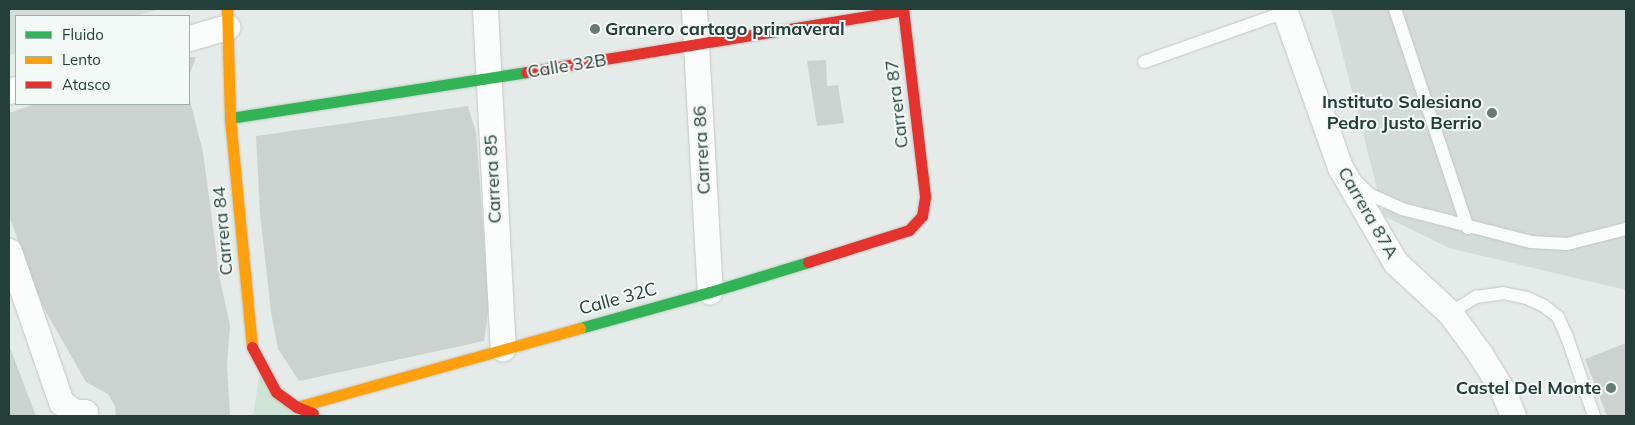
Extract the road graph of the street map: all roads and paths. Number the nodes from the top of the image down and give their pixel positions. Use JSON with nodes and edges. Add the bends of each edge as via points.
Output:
{"nodes":[{"id":1,"x":485,"y":9,"type":"edge"},
{"id":2,"x":694,"y":9,"type":"edge"},
{"id":3,"x":903,"y":9,"type":"edge"},
{"id":4,"x":1395,"y":9,"type":"edge"},
{"id":5,"x":1284,"y":10,"type":"edge"},
{"id":6,"x":227,"y":18,"type":"edge"},
{"id":7,"x":190,"y":37,"type":"edge"},
{"id":8,"x":695,"y":46,"type":"junction"},
{"id":9,"x":1144,"y":62,"type":"dead end"},
{"id":10,"x":487,"y":78,"type":"junction"},
{"id":11,"x":230,"y":118,"type":"junction"},
{"id":12,"x":1340,"y":167,"type":"junction"},
{"id":13,"x":925,"y":196,"type":"joint"},
{"id":14,"x":1468,"y":228,"type":"junction"},
{"id":15,"x":1626,"y":229,"type":"edge"},
{"id":16,"x":9,"y":251,"type":"edge"},
{"id":17,"x":710,"y":292,"type":"junction"},
{"id":18,"x":1450,"y":313,"type":"junction"},
{"id":19,"x":503,"y":349,"type":"junction"},
{"id":20,"x":297,"y":406,"type":"junction"},
{"id":21,"x":85,"y":412,"type":"dead end"},
{"id":22,"x":322,"y":416,"type":"edge"},
{"id":23,"x":1513,"y":416,"type":"edge"},
{"id":24,"x":1594,"y":416,"type":"edge"}],
"edges":[{"from":1,"to":10,"type":"street","name":"Carrera 85"},
{"from":2,"to":8,"type":"street","name":"Carrera 86"},
{"from":3,"to":8,"type":"street","name":"Calle 32B"},
{"from":3,"to":13,"type":"street","name":"Carrera 87"},
{"from":4,"to":14,"type":"lane"},
{"from":5,"to":9,"type":"lane"},
{"from":5,"to":12,"type":"street","name":"Carrera 87A"},
{"from":6,"to":7,"type":"street"},
{"from":6,"to":11,"type":"street","name":"Carrera 84"},
{"from":8,"to":10,"type":"street","name":"Calle 32B"},
{"from":8,"to":17,"type":"street","name":"Carrera 86"},
{"from":10,"to":11,"type":"street","name":"Calle 32B"},
{"from":10,"to":19,"type":"street","name":"Carrera 85"},
{"from":11,"to":20,"type":"street","name":"Carrera 84","via":[[252,348],[276,392]]},
{"from":12,"to":14,"type":"lane","via":[[1371,195],[1402,209]]},
{"from":12,"to":18,"type":"street","name":"Carrera 87A","via":[[1395,262]]},
{"from":13,"to":17,"type":"street","name":"Calle 32C","via":[[922,216],[909,230]]},
{"from":14,"to":15,"type":"lane","via":[[1531,242],[1567,244]]},
{"from":16,"to":21,"type":"street","via":[[61,402],[75,412]]},
{"from":17,"to":19,"type":"street","name":"Calle 32C"},
{"from":18,"to":23,"type":"street","name":"Carrera 87A","via":[[1480,354]]},
{"from":18,"to":24,"type":"lane","via":[[1476,297],[1503,293],[1544,306],[1558,317]]},
{"from":19,"to":20,"type":"street","name":"Calle 32C"},
{"from":20,"to":22,"type":"street","name":"Carrera 84"}]}
